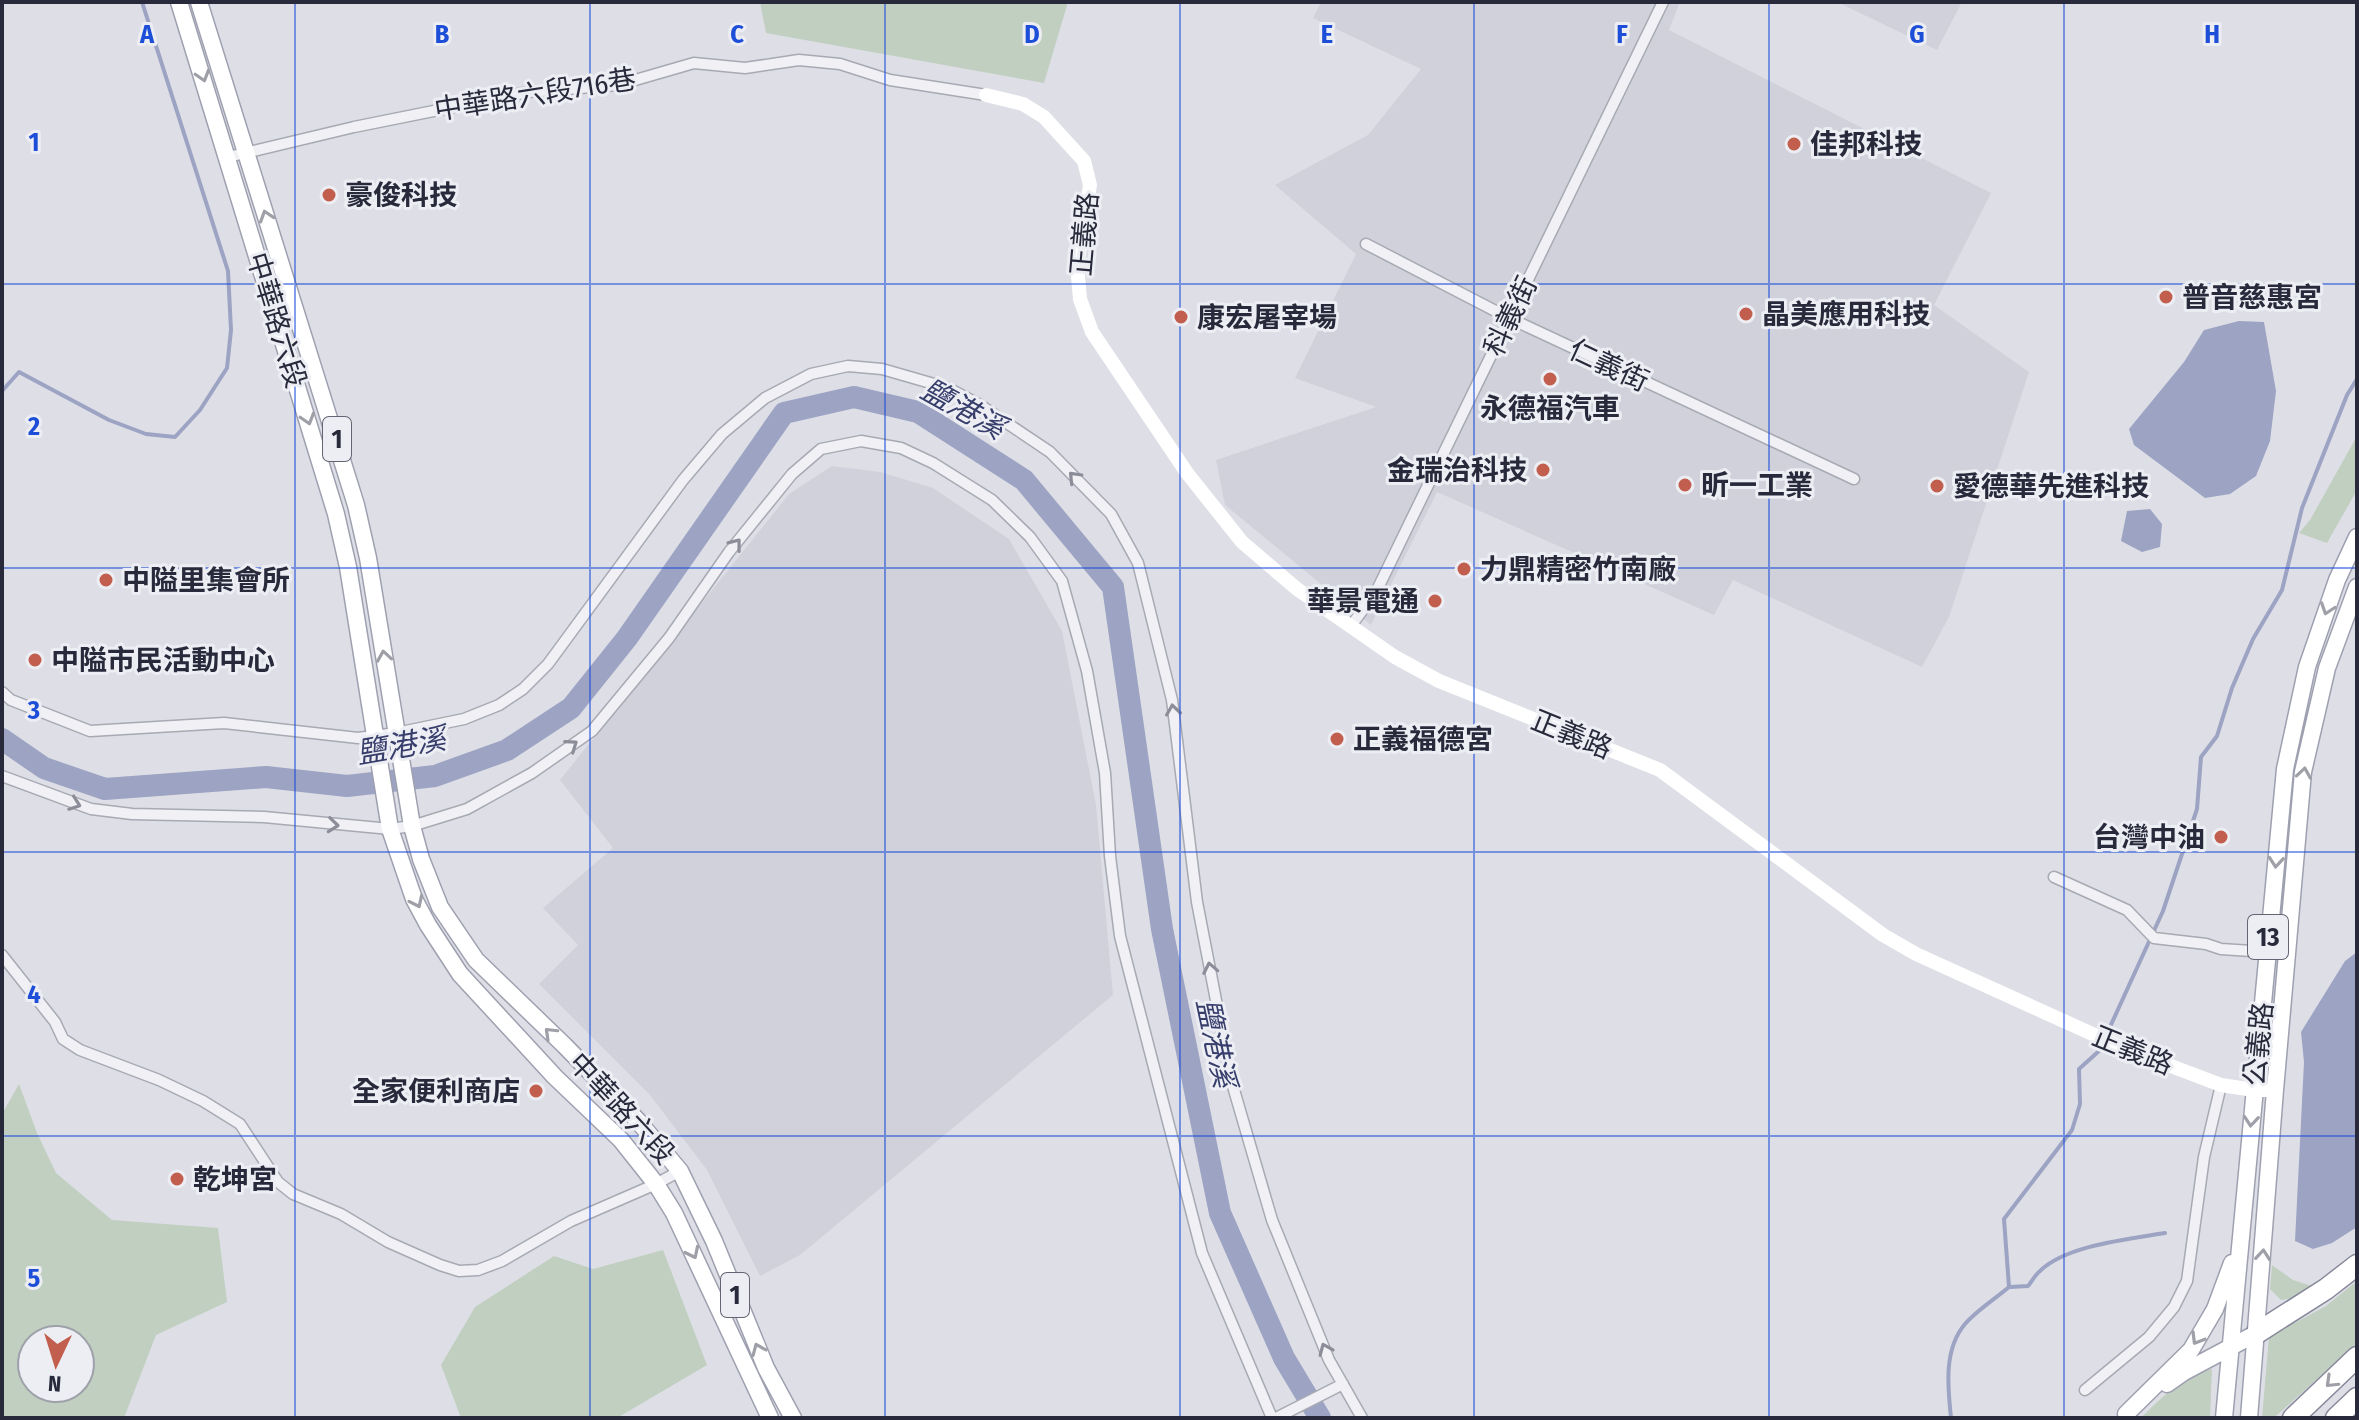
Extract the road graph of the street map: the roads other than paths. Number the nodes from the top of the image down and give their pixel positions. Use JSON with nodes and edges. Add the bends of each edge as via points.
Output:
{"nodes":[{"id":1,"x":179,"y":2,"type":"edge"},
{"id":2,"x":199,"y":2,"type":"edge"},
{"id":3,"x":1663,"y":2,"type":"edge"},
{"id":4,"x":986,"y":95,"type":"joint"},
{"id":5,"x":246,"y":153,"type":"junction"},
{"id":6,"x":228,"y":157,"type":"junction"},
{"id":7,"x":1366,"y":244,"type":"dead end"},
{"id":8,"x":1509,"y":318,"type":"junction"},
{"id":9,"x":1854,"y":479,"type":"dead end"},
{"id":10,"x":2357,"y":537,"type":"edge"},
{"id":11,"x":2357,"y":587,"type":"edge"},
{"id":12,"x":1351,"y":626,"type":"junction"},
{"id":13,"x":2,"y":692,"type":"edge"},
{"id":14,"x":396,"y":733,"type":"junction"},
{"id":15,"x":375,"y":736,"type":"junction"},
{"id":16,"x":2,"y":776,"type":"edge"},
{"id":17,"x":412,"y":826,"type":"junction"},
{"id":18,"x":390,"y":829,"type":"junction"},
{"id":19,"x":2054,"y":877,"type":"dead end"},
{"id":20,"x":2267,"y":952,"type":"junction"},
{"id":21,"x":2,"y":955,"type":"edge"},
{"id":22,"x":2221,"y":1085,"type":"junction"},
{"id":23,"x":2254,"y":1090,"type":"junction"},
{"id":24,"x":2275,"y":1090,"type":"junction"},
{"id":25,"x":680,"y":1171,"type":"junction"},
{"id":26,"x":656,"y":1184,"type":"junction"},
{"id":27,"x":2239,"y":1243,"type":"junction"},
{"id":28,"x":2357,"y":1265,"type":"edge"},
{"id":29,"x":2257,"y":1333,"type":"junction"},
{"id":30,"x":2230,"y":1348,"type":"junction"},
{"id":31,"x":2357,"y":1357,"type":"edge"},
{"id":32,"x":1343,"y":1384,"type":"junction"},
{"id":33,"x":2085,"y":1390,"type":"dead end"},
{"id":34,"x":2357,"y":1398,"type":"edge"},
{"id":35,"x":2299,"y":1412,"type":"edge"},
{"id":36,"x":2123,"y":1416,"type":"edge"},
{"id":37,"x":770,"y":1418,"type":"edge"},
{"id":38,"x":793,"y":1418,"type":"edge"},
{"id":39,"x":1274,"y":1418,"type":"edge"},
{"id":40,"x":1362,"y":1418,"type":"edge"},
{"id":41,"x":2224,"y":1418,"type":"edge"},
{"id":42,"x":2249,"y":1418,"type":"edge"},
{"id":43,"x":2336,"y":1418,"type":"edge"}],
"edges":[{"from":1,"to":6,"type":"main road","name":"中華路六段","number":"1","one_way":true},
{"from":2,"to":5,"type":"main road","name":"中華路六段","number":"1"},
{"from":3,"to":8,"type":"street","name":"科義街"},
{"from":4,"to":5,"type":"street","name":"中華路六段716巷","via":[[890,80],[840,64],[799,60],[745,68],[694,63],[618,85],[528,92]]},
{"from":4,"to":12,"type":"street","name":"正義路","via":[[1023,104],[1044,117],[1084,161],[1090,185],[1077,265],[1080,299],[1092,332],[1187,473],[1242,542]]},
{"from":5,"to":6,"type":"street","name":"中華路六段716巷"},
{"from":14,"to":5,"type":"main road","name":"中華路六段","number":"1","one_way":true,"via":[[356,505]]},
{"from":6,"to":15,"type":"main road","name":"中華路六段","number":"1","one_way":true,"via":[[336,514]]},
{"from":7,"to":8,"type":"street","name":"仁義街"},
{"from":8,"to":9,"type":"street","name":"仁義街"},
{"from":8,"to":12,"type":"street","name":"科義街","via":[[1377,590]]},
{"from":10,"to":20,"type":"main road","name":"公義路","number":"13","one_way":true,"via":[[2337,580],[2300,698],[2285,769]]},
{"from":24,"to":11,"type":"main road","name":"公義路","number":"13","one_way":true,"via":[[2303,772],[2327,668]]},
{"from":12,"to":22,"type":"street","name":"正義路","via":[[1439,681],[1660,770],[1904,948],[2121,1047]]},
{"from":13,"to":15,"type":"street","via":[[90,731],[224,723]]},
{"from":14,"to":15,"type":"street"},
{"from":14,"to":17,"type":"main road","number":"1"},
{"from":32,"to":14,"type":"street","one_way":true,"via":[[1272,1220],[1232,1083],[1197,902],[1172,700],[1138,563],[1111,514],[1039,444],[948,388],[882,369],[848,366],[811,374],[765,398],[722,434],[565,643],[523,689],[464,719]]},
{"from":15,"to":18,"type":"main road","number":"1"},
{"from":16,"to":18,"type":"street","one_way":true,"via":[[91,809]]},
{"from":17,"to":18,"type":"street"},
{"from":25,"to":17,"type":"main road","name":"中華路六段","number":"1","one_way":true,"via":[[638,1121],[476,960],[440,907]]},
{"from":17,"to":39,"type":"street","one_way":true,"via":[[467,809],[592,731],[783,485],[821,449],[861,441],[901,448],[992,500],[1030,537],[1062,581],[1087,671],[1105,773],[1120,936],[1202,1253]]},
{"from":18,"to":26,"type":"main road","name":"中華路六段","number":"1","one_way":true,"via":[[414,899],[460,974],[621,1140]]},
{"from":19,"to":20,"type":"street","via":[[2127,910],[2151,935]]},
{"from":20,"to":23,"type":"main road","name":"公義路","number":"13"},
{"from":21,"to":26,"type":"street","via":[[63,1039],[203,1101],[240,1124],[271,1173],[293,1194],[440,1265],[478,1270]]},
{"from":22,"to":23,"type":"street","name":"正義路"},
{"from":22,"to":33,"type":"street","via":[[2204,1157],[2187,1281],[2149,1337]]},
{"from":23,"to":24,"type":"street","name":"正義路"},
{"from":23,"to":27,"type":"main road","name":"公義路","number":"13","one_way":true},
{"from":29,"to":24,"type":"main road","name":"公義路","number":"13","one_way":true},
{"from":25,"to":26,"type":"street"},
{"from":38,"to":25,"type":"main road","name":"中華路六段","number":"1","one_way":true},
{"from":26,"to":37,"type":"main road","name":"中華路六段","number":"1","one_way":true},
{"from":27,"to":30,"type":"main road","name":"公義路","number":"13"},
{"from":27,"to":36,"type":"main road","one_way":true,"via":[[2215,1309],[2191,1350]]},
{"from":28,"to":29,"type":"highway"},
{"from":29,"to":30,"type":"main road"},
{"from":29,"to":42,"type":"main road","name":"公義路","number":"13"},
{"from":30,"to":36,"type":"main road","via":[[2184,1372]]},
{"from":30,"to":41,"type":"main road","name":"公義路","number":"13"},
{"from":31,"to":35,"type":"highway","one_way":true},
{"from":32,"to":39,"type":"street"},
{"from":32,"to":40,"type":"street"},
{"from":34,"to":43,"type":"highway"}]}
